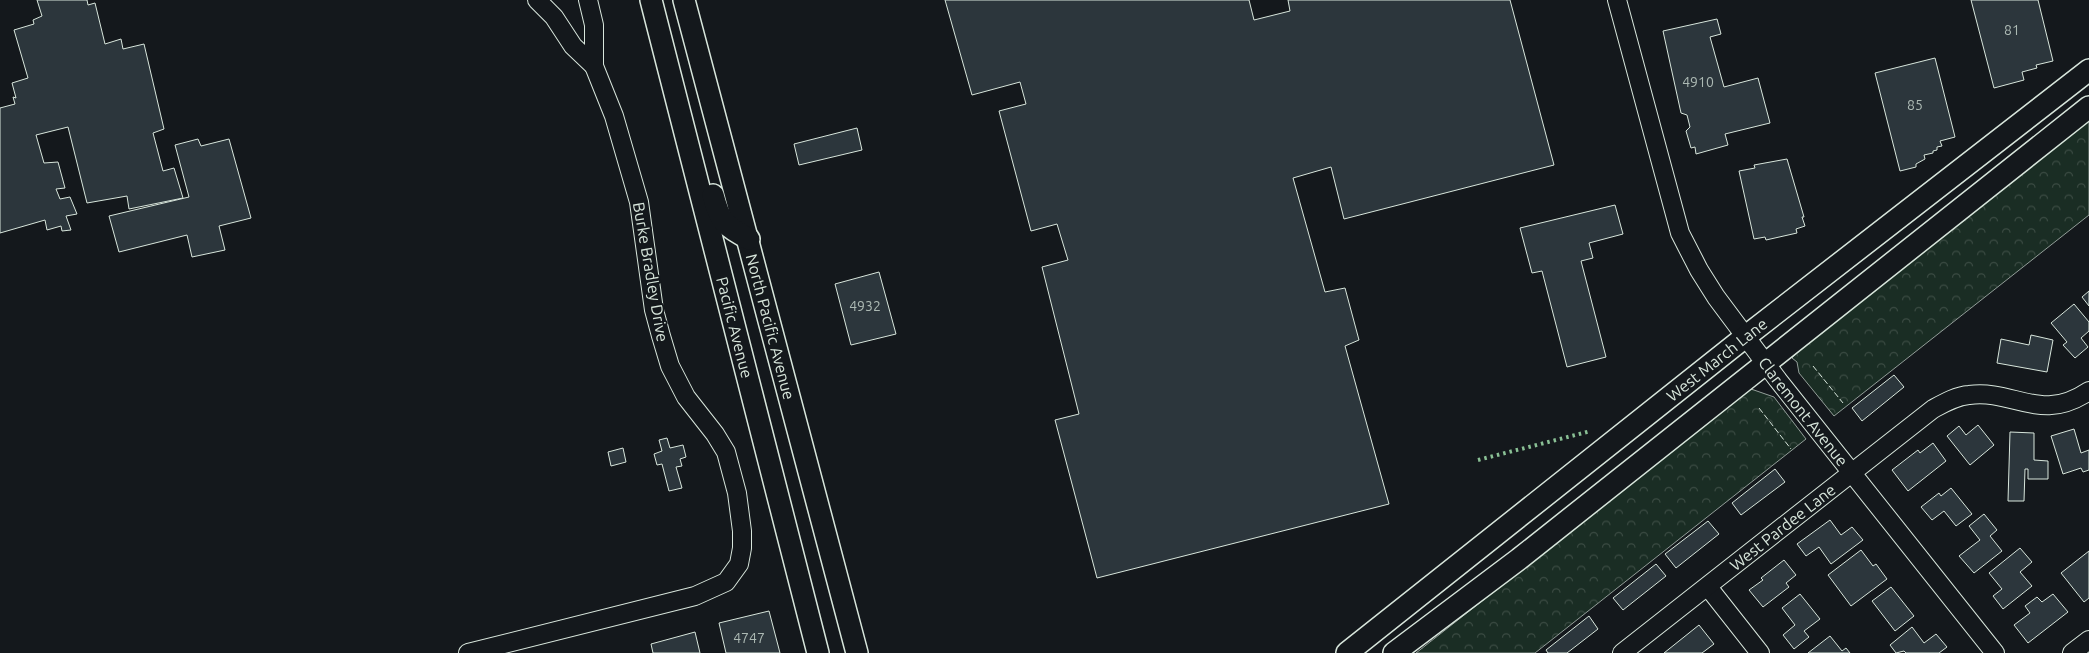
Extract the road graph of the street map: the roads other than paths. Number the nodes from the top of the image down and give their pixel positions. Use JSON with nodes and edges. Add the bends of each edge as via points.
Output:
{"nodes":[{"id":1,"x":537,"y":0,"type":"edge"},
{"id":2,"x":588,"y":0,"type":"edge"},
{"id":3,"x":651,"y":0,"type":"edge"},
{"id":4,"x":684,"y":0,"type":"edge"},
{"id":5,"x":1617,"y":0,"type":"edge"},
{"id":6,"x":594,"y":66,"type":"junction"},
{"id":7,"x":2089,"y":70,"type":"edge"},
{"id":8,"x":676,"y":99,"type":"junction"},
{"id":9,"x":2089,"y":107,"type":"edge"},
{"id":10,"x":749,"y":239,"type":"junction"},
{"id":11,"x":1745,"y":337,"type":"junction"},
{"id":12,"x":1765,"y":363,"type":"junction"},
{"id":13,"x":2089,"y":391,"type":"edge"},
{"id":14,"x":1853,"y":472,"type":"junction"},
{"id":15,"x":1708,"y":587,"type":"junction"},
{"id":16,"x":2089,"y":640,"type":"edge"},
{"id":17,"x":468,"y":653,"type":"edge"},
{"id":18,"x":818,"y":653,"type":"edge"},
{"id":19,"x":857,"y":653,"type":"edge"},
{"id":20,"x":1347,"y":653,"type":"edge"},
{"id":21,"x":1394,"y":653,"type":"edge"},
{"id":22,"x":1622,"y":653,"type":"edge"},
{"id":23,"x":1760,"y":653,"type":"edge"},
{"id":24,"x":1995,"y":653,"type":"edge"},
{"id":25,"x":2072,"y":653,"type":"edge"}],
"edges":[{"from":1,"to":6,"type":"street","name":"Burke Bradley Drive","via":[[554,17],[573,46]]},
{"from":2,"to":6,"type":"street","name":"Burke Bradley Drive","via":[[594,25]]},
{"from":3,"to":8,"type":"main road","name":"Pacific Avenue"},
{"from":4,"to":10,"type":"main road","name":"North Pacific Avenue"},
{"from":5,"to":11,"type":"street","name":"Claremont Avenue","via":[[1680,233],[1703,277]]},
{"from":6,"to":17,"type":"street","name":"Burke Bradley Drive","via":[[614,116],[639,202],[654,310],[670,366],[686,397],[715,434],[732,470],[742,531],[741,557],[726,582],[696,596]]},
{"from":7,"to":11,"type":"main road","name":"West March Lane"},
{"from":8,"to":10,"type":"main road","via":[[690,111],[719,217],[728,227]]},
{"from":8,"to":18,"type":"main road","name":"Pacific Avenue"},
{"from":9,"to":12,"type":"main road","name":"West March Lane"},
{"from":10,"to":19,"type":"main road","name":"North Pacific Avenue"},
{"from":11,"to":12,"type":"street","name":"Claremont Avenue"},
{"from":11,"to":20,"type":"main road","name":"West March Lane"},
{"from":12,"to":14,"type":"street","name":"Claremont Avenue"},
{"from":12,"to":21,"type":"main road","name":"West March Lane","via":[[1519,559]]},
{"from":13,"to":14,"type":"street","name":"West Pardee Lane","via":[[2069,402],[2044,406],[1983,395],[1955,398],[1933,409]]},
{"from":14,"to":15,"type":"street","name":"West Pardee Lane"},
{"from":14,"to":24,"type":"street","name":"Claremont Avenue"},
{"from":15,"to":22,"type":"street","name":"West Pardee Lane"},
{"from":15,"to":23,"type":"street"},
{"from":16,"to":25,"type":"street"}]}
